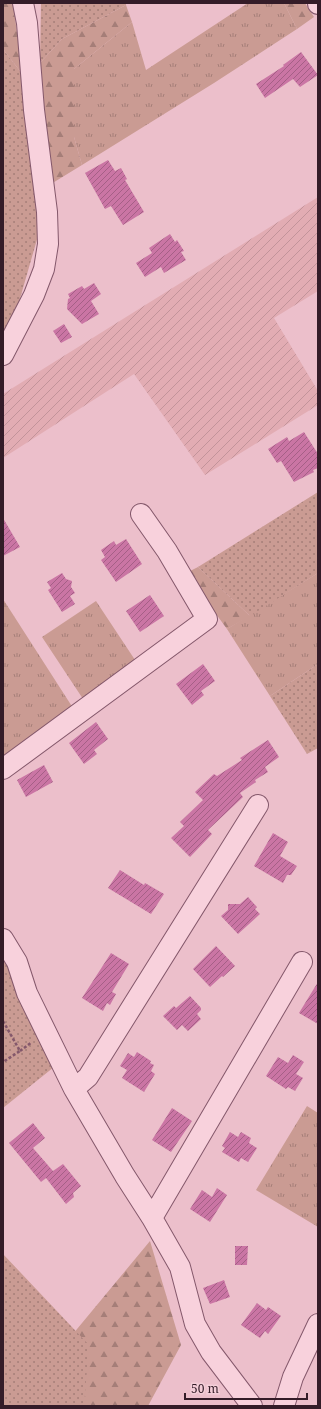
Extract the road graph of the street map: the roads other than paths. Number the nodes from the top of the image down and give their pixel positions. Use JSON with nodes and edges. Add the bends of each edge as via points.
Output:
{"nodes":[{"id":1,"x":23,"y":3,"type":"edge"},
{"id":2,"x":3,"y":355,"type":"edge"},
{"id":3,"x":141,"y":514,"type":"dead end"},
{"id":4,"x":3,"y":769,"type":"edge"},
{"id":5,"x":258,"y":805,"type":"dead end"},
{"id":6,"x":3,"y":939,"type":"edge"},
{"id":7,"x":302,"y":962,"type":"dead end"},
{"id":8,"x":74,"y":1089,"type":"junction"},
{"id":9,"x":152,"y":1218,"type":"junction"},
{"id":10,"x":318,"y":1324,"type":"edge"},
{"id":11,"x":252,"y":1406,"type":"edge"},
{"id":12,"x":284,"y":1406,"type":"edge"}],
"edges":[{"from":1,"to":2,"type":"street","via":[[47,212],[48,244],[44,269],[34,295]]},
{"from":3,"to":4,"type":"street","via":[[167,551],[207,619]]},
{"from":5,"to":8,"type":"street","via":[[88,1077]]},
{"from":6,"to":8,"type":"street","via":[[17,962],[27,993]]},
{"from":7,"to":9,"type":"street"},
{"from":8,"to":9,"type":"street"},
{"from":9,"to":11,"type":"street","via":[[180,1267],[195,1324],[211,1352]]},
{"from":10,"to":12,"type":"street","via":[[293,1377]]}]}
